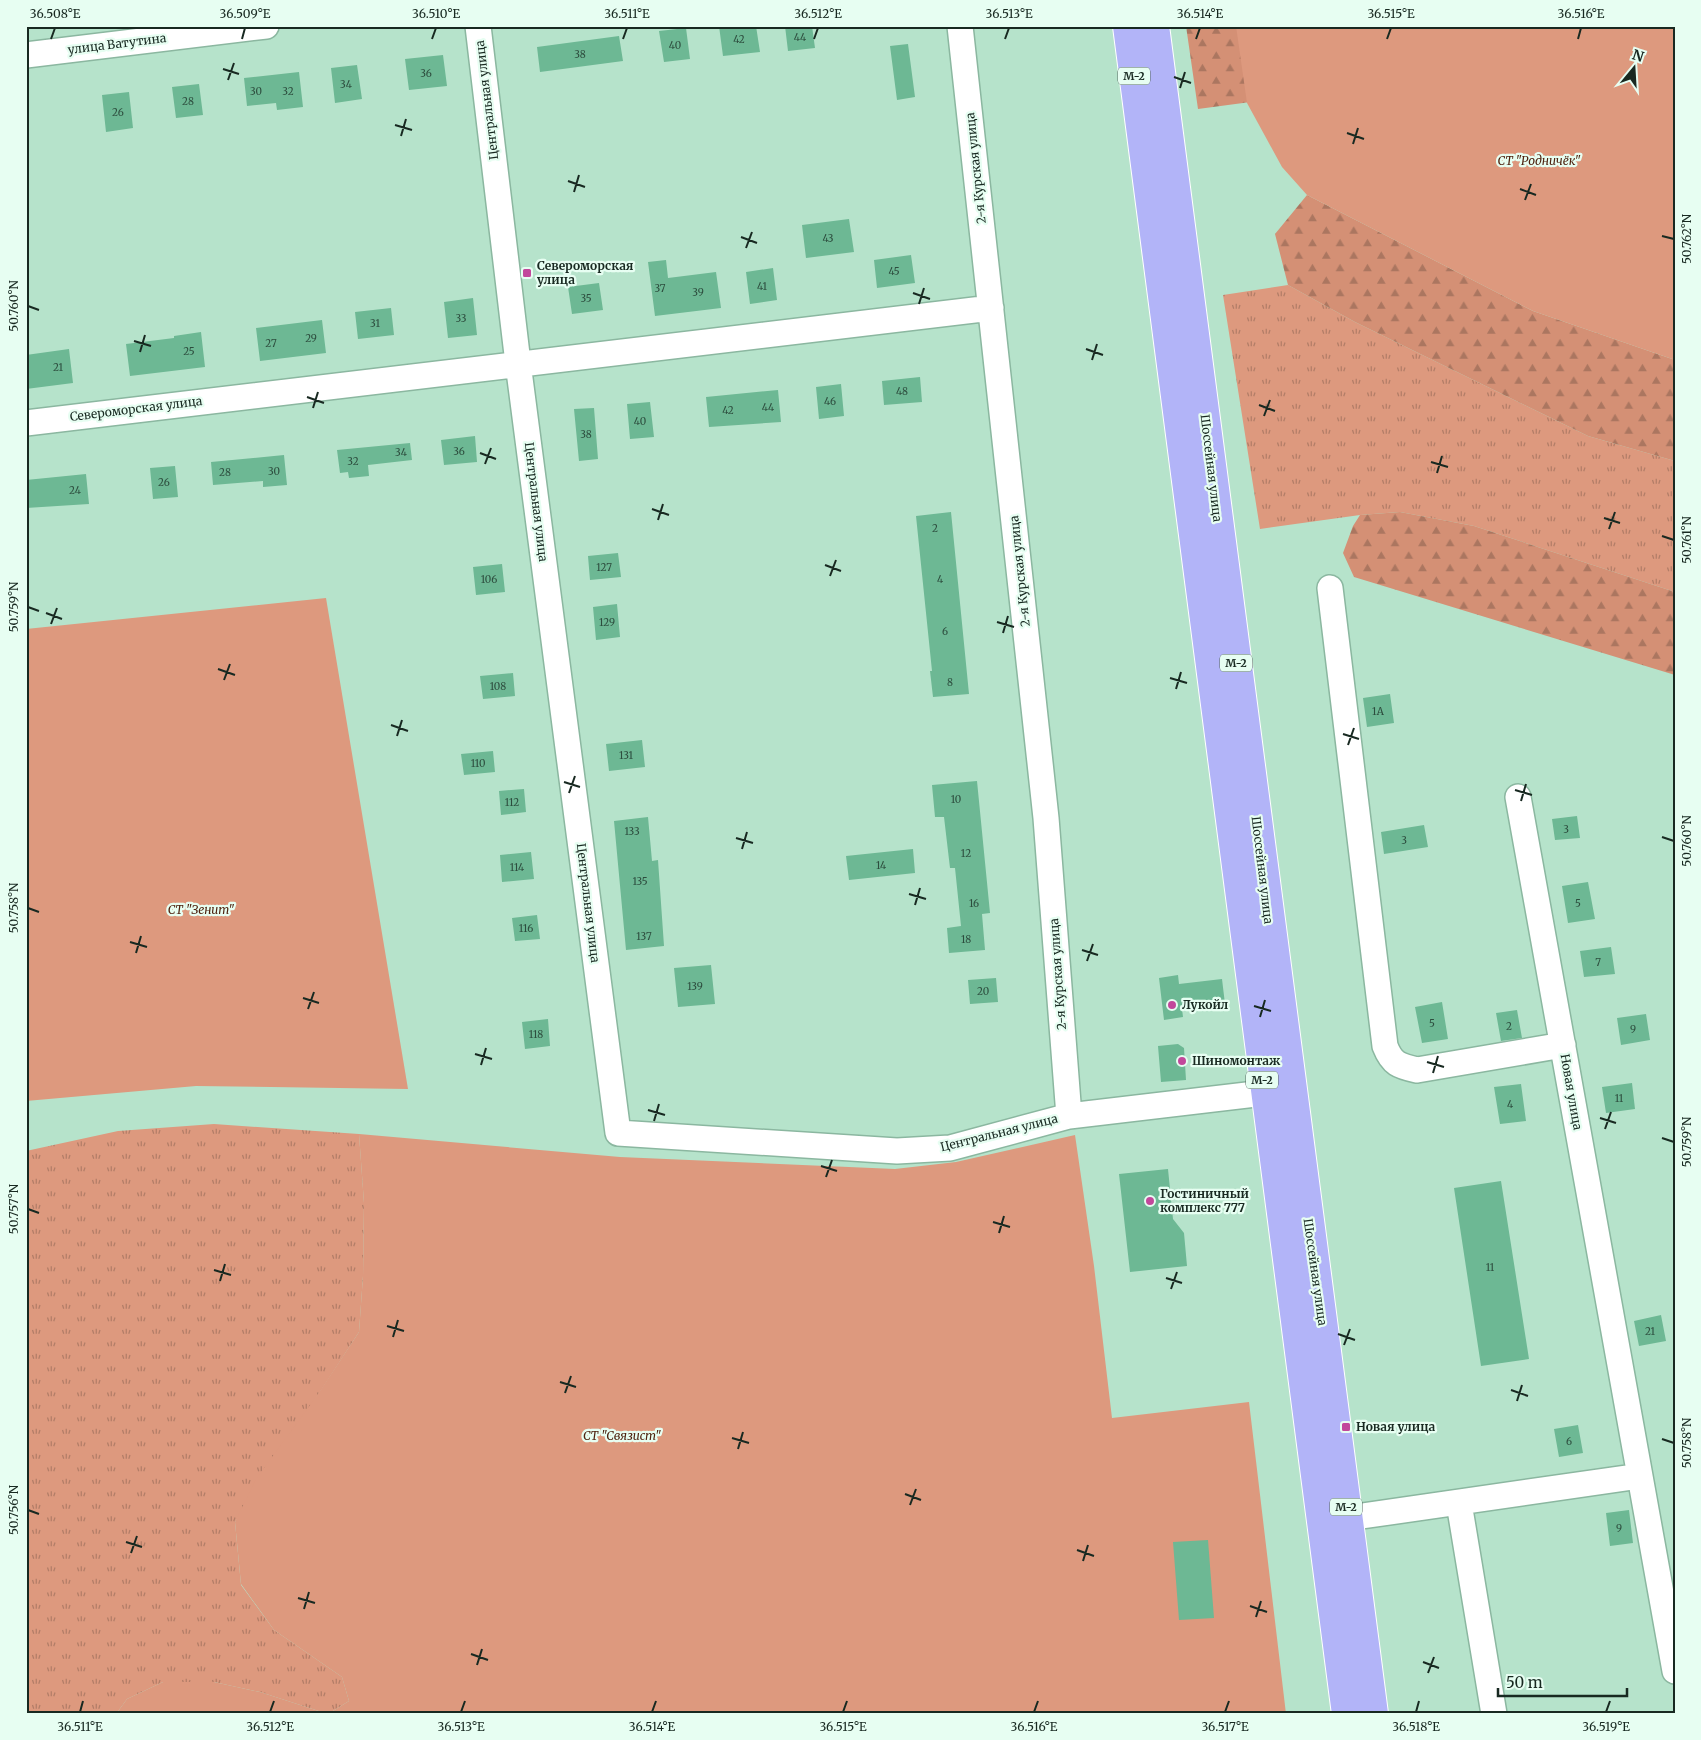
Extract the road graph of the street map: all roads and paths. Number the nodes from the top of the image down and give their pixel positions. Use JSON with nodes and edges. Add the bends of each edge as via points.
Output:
{"nodes":[{"id":1,"x":266,"y":26,"type":"edge"},
{"id":2,"x":478,"y":26,"type":"edge"},
{"id":3,"x":960,"y":26,"type":"edge"},
{"id":4,"x":1127,"y":26,"type":"edge"},
{"id":5,"x":1154,"y":26,"type":"edge"},
{"id":6,"x":26,"y":55,"type":"edge"},
{"id":7,"x":991,"y":308,"type":"junction"},
{"id":8,"x":518,"y":363,"type":"junction"},
{"id":9,"x":26,"y":423,"type":"edge"},
{"id":10,"x":1330,"y":588,"type":"dead end"},
{"id":11,"x":1518,"y":797,"type":"dead end"},
{"id":12,"x":1563,"y":1045,"type":"junction"},
{"id":13,"x":1264,"y":1093,"type":"junction"},
{"id":14,"x":1069,"y":1116,"type":"junction"},
{"id":15,"x":1640,"y":1476,"type":"junction"},
{"id":16,"x":1459,"y":1503,"type":"junction"},
{"id":17,"x":1348,"y":1518,"type":"junction"},
{"id":18,"x":1675,"y":1671,"type":"edge"},
{"id":19,"x":1346,"y":1714,"type":"edge"},
{"id":20,"x":1374,"y":1714,"type":"edge"},
{"id":21,"x":1494,"y":1714,"type":"edge"}],
"edges":[{"from":1,"to":6,"type":"street","name":"улица Ватутина"},
{"from":2,"to":8,"type":"street","name":"Центральная улица"},
{"from":3,"to":7,"type":"street","name":"2-я Курская улица"},
{"from":4,"to":13,"type":"highway","number":"М-2"},
{"from":5,"to":17,"type":"highway","name":"Шоссейная улица","number":"М-2"},
{"from":7,"to":8,"type":"street","name":"Североморская улица"},
{"from":7,"to":14,"type":"street","name":"2-я Курская улица","via":[[1046,818]]},
{"from":8,"to":9,"type":"street","name":"Североморская улица"},
{"from":8,"to":14,"type":"street","name":"Центральная улица","via":[[618,1133],[897,1151],[950,1148]]},
{"from":10,"to":12,"type":"street","via":[[1385,1046],[1390,1059],[1402,1067],[1417,1070]]},
{"from":11,"to":12,"type":"street","name":"Новая улица"},
{"from":12,"to":15,"type":"street","name":"Новая улица"},
{"from":13,"to":14,"type":"street","name":"Центральная улица"},
{"from":13,"to":19,"type":"highway","number":"М-2"},
{"from":15,"to":16,"type":"street"},
{"from":15,"to":18,"type":"street","name":"Новая улица"},
{"from":16,"to":17,"type":"street"},
{"from":16,"to":21,"type":"street"},
{"from":17,"to":20,"type":"highway","name":"Шоссейная улица","number":"М-2"}]}
